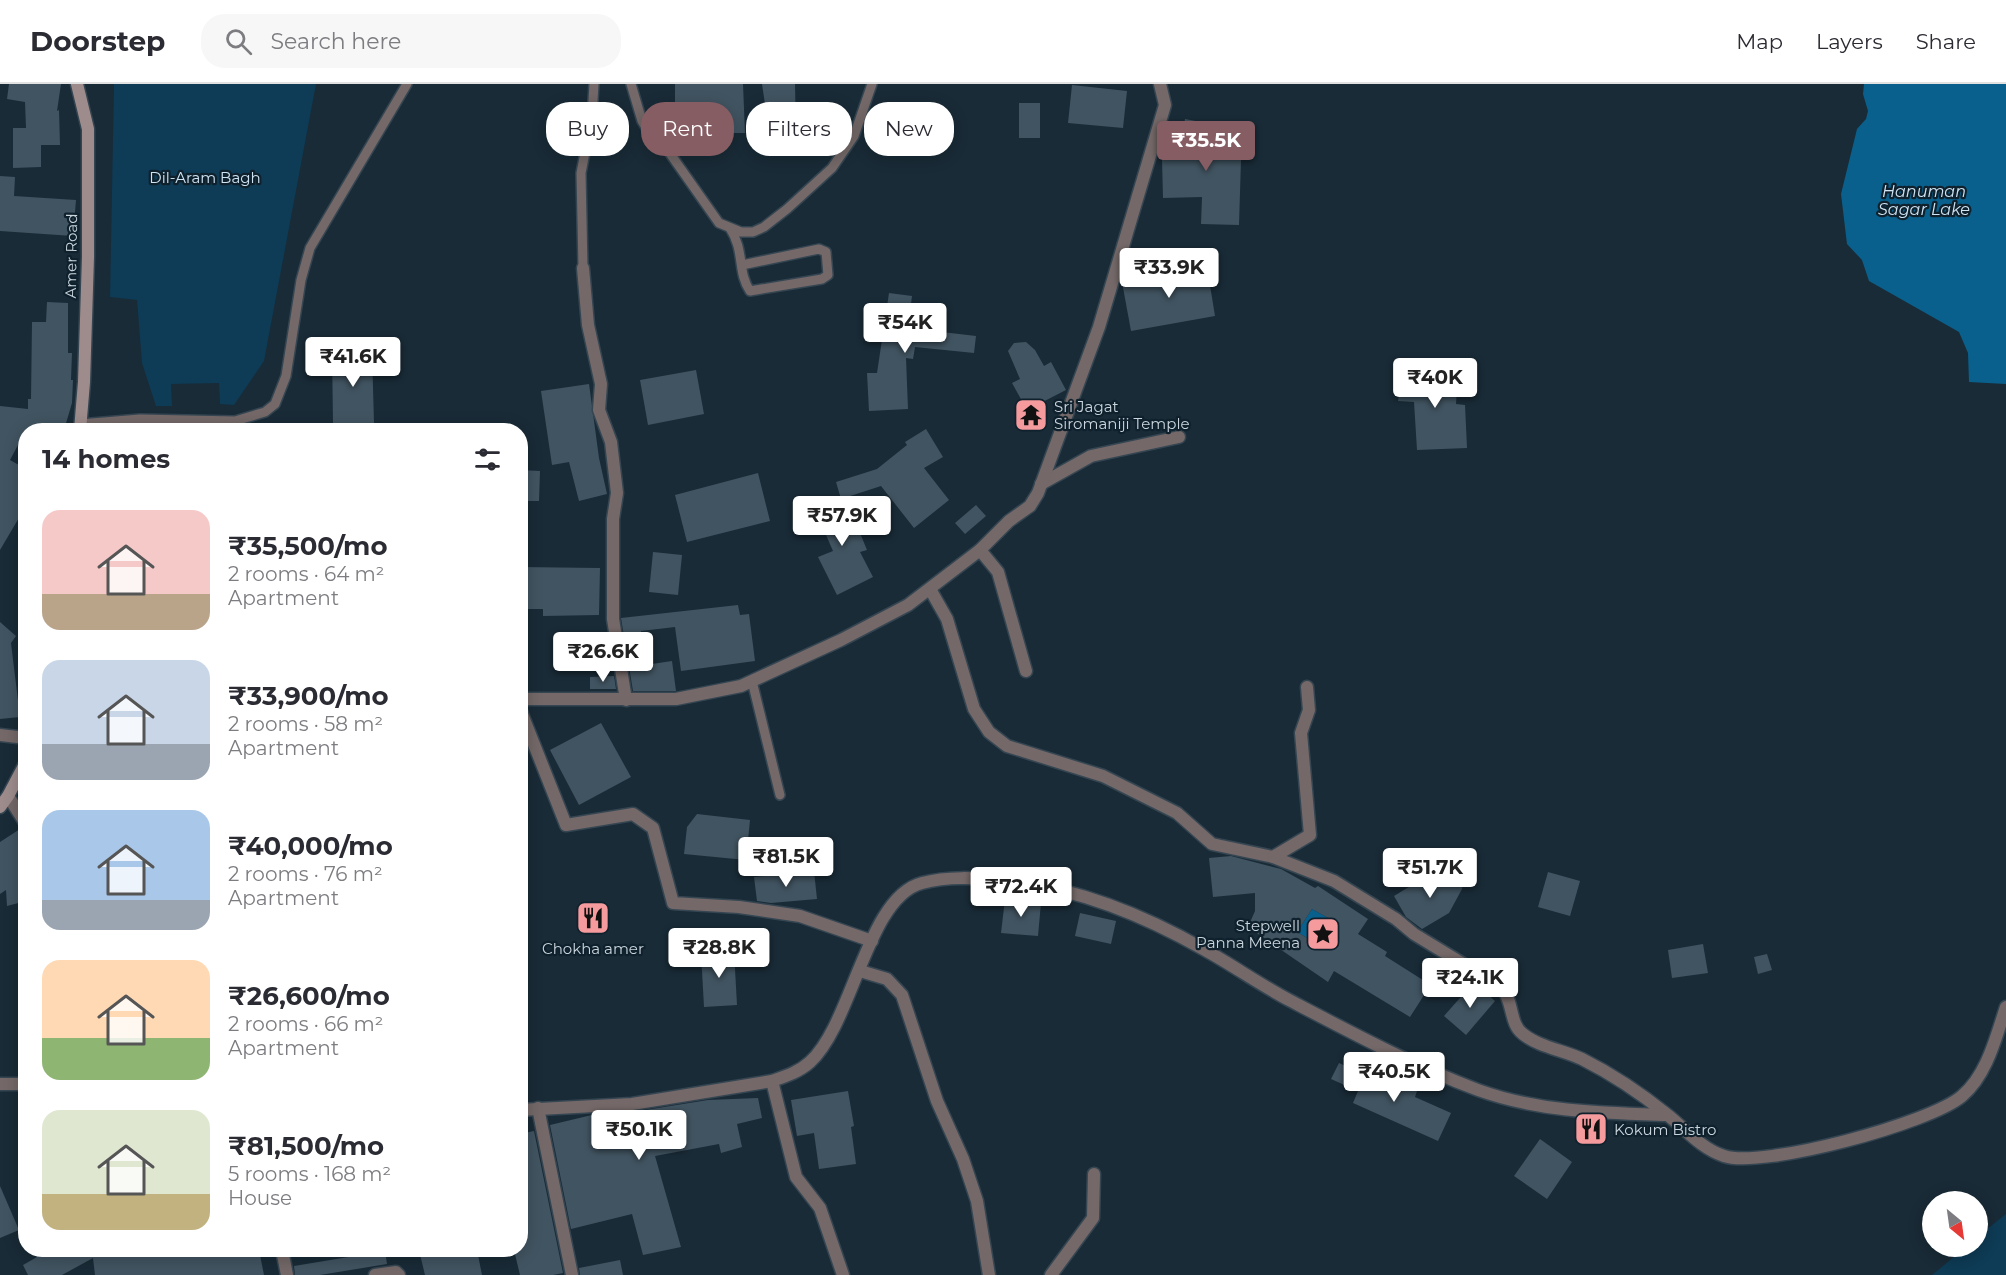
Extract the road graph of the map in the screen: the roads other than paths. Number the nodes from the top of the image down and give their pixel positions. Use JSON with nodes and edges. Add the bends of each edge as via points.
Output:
{"nodes":[{"id":1,"x":76,"y":84,"type":"edge"},
{"id":2,"x":407,"y":84,"type":"edge"},
{"id":3,"x":594,"y":84,"type":"edge"},
{"id":4,"x":632,"y":84,"type":"edge"},
{"id":5,"x":872,"y":84,"type":"edge"},
{"id":6,"x":1160,"y":84,"type":"edge"},
{"id":7,"x":730,"y":228,"type":"junction"},
{"id":8,"x":742,"y":265,"type":"junction"},
{"id":9,"x":583,"y":268,"type":"joint"},
{"id":10,"x":80,"y":423,"type":"edge"},
{"id":11,"x":110,"y":423,"type":"edge"},
{"id":12,"x":1179,"y":437,"type":"dead end"},
{"id":13,"x":1041,"y":484,"type":"junction"},
{"id":14,"x":980,"y":550,"type":"junction"},
{"id":15,"x":930,"y":589,"type":"junction"},
{"id":16,"x":1026,"y":671,"type":"dead end"},
{"id":17,"x":752,"y":681,"type":"junction"},
{"id":18,"x":1307,"y":687,"type":"dead end"},
{"id":19,"x":528,"y":699,"type":"edge"},
{"id":20,"x":627,"y":700,"type":"junction"},
{"id":21,"x":528,"y":729,"type":"edge"},
{"id":22,"x":0,"y":735,"type":"edge"},
{"id":23,"x":18,"y":737,"type":"edge"},
{"id":24,"x":18,"y":778,"type":"edge"},
{"id":25,"x":780,"y":795,"type":"dead end"},
{"id":26,"x":9,"y":796,"type":"junction"},
{"id":27,"x":0,"y":807,"type":"edge"},
{"id":28,"x":18,"y":811,"type":"edge"},
{"id":29,"x":1273,"y":857,"type":"junction"},
{"id":30,"x":872,"y":941,"type":"junction"},
{"id":31,"x":860,"y":971,"type":"junction"},
{"id":32,"x":2006,"y":1008,"type":"edge"},
{"id":33,"x":772,"y":1081,"type":"junction"},
{"id":34,"x":0,"y":1084,"type":"edge"},
{"id":35,"x":18,"y":1084,"type":"edge"},
{"id":36,"x":538,"y":1108,"type":"junction"},
{"id":37,"x":528,"y":1109,"type":"edge"},
{"id":38,"x":1667,"y":1115,"type":"junction"},
{"id":39,"x":1094,"y":1174,"type":"dead end"},
{"id":40,"x":283,"y":1257,"type":"edge"},
{"id":41,"x":287,"y":1275,"type":"edge"},
{"id":42,"x":375,"y":1275,"type":"edge"},
{"id":43,"x":399,"y":1275,"type":"edge"},
{"id":44,"x":572,"y":1275,"type":"edge"},
{"id":45,"x":843,"y":1275,"type":"edge"},
{"id":46,"x":989,"y":1275,"type":"edge"},
{"id":47,"x":1051,"y":1275,"type":"edge"}],
"edges":[{"from":1,"to":10,"type":"main road","name":"Amer Road","via":[[88,129],[88,256]]},
{"from":2,"to":11,"type":"lane","via":[[310,248],[286,376],[274,404],[265,412],[235,420],[140,419]]},
{"from":3,"to":9,"type":"lane","via":[[581,173]]},
{"from":4,"to":7,"type":"lane","via":[[648,131],[669,152],[719,223]]},
{"from":5,"to":7,"type":"lane","via":[[854,136],[832,168],[764,227],[753,232]]},
{"from":6,"to":13,"type":"street","via":[[1165,105],[1099,327]]},
{"from":7,"to":8,"type":"lane","via":[[739,242]]},
{"from":8,"to":8,"type":"lane","via":[[750,291],[828,275],[826,252],[819,249]]},
{"from":9,"to":20,"type":"street","via":[[588,325],[601,384],[599,410],[610,442],[617,493],[614,619]]},
{"from":12,"to":13,"type":"street","via":[[1092,456]]},
{"from":13,"to":14,"type":"street","via":[[1030,506]]},
{"from":14,"to":15,"type":"street"},
{"from":14,"to":16,"type":"street","via":[[998,572]]},
{"from":15,"to":17,"type":"street","via":[[841,640]]},
{"from":15,"to":29,"type":"street","via":[[947,619],[974,709],[989,732],[1007,746],[1103,776],[1177,813],[1212,844]]},
{"from":17,"to":20,"type":"street","via":[[676,699]]},
{"from":17,"to":25,"type":"lane"},
{"from":18,"to":29,"type":"street","via":[[1309,710],[1301,734],[1310,835]]},
{"from":19,"to":20,"type":"street"},
{"from":21,"to":30,"type":"street","via":[[566,825],[633,814],[653,828],[673,903],[800,916]]},
{"from":22,"to":23,"type":"street"},
{"from":24,"to":26,"type":"main road"},
{"from":26,"to":27,"type":"main road"},
{"from":26,"to":28,"type":"street"},
{"from":29,"to":38,"type":"street","via":[[1334,881],[1494,981],[1508,995],[1514,1021],[1522,1034],[1585,1061]]},
{"from":30,"to":31,"type":"street"},
{"from":30,"to":38,"type":"street","via":[[892,903],[910,886],[975,878],[1045,886],[1092,898],[1147,920],[1408,1061],[1479,1090],[1554,1109]]},
{"from":31,"to":33,"type":"street","via":[[818,1054],[801,1069]]},
{"from":31,"to":46,"type":"street","via":[[887,979],[902,995],[937,1101],[977,1201]]},
{"from":32,"to":38,"type":"street","via":[[1991,1051],[1968,1090],[1947,1106],[1900,1125],[1763,1158],[1737,1160],[1707,1148]]},
{"from":33,"to":36,"type":"street","via":[[632,1104]]},
{"from":33,"to":45,"type":"street","via":[[796,1177],[820,1209]]},
{"from":34,"to":35,"type":"street"},
{"from":36,"to":37,"type":"street"},
{"from":36,"to":44,"type":"street"},
{"from":39,"to":47,"type":"street","via":[[1093,1218]]},
{"from":40,"to":41,"type":"street"},
{"from":42,"to":43,"type":"street"}]}
